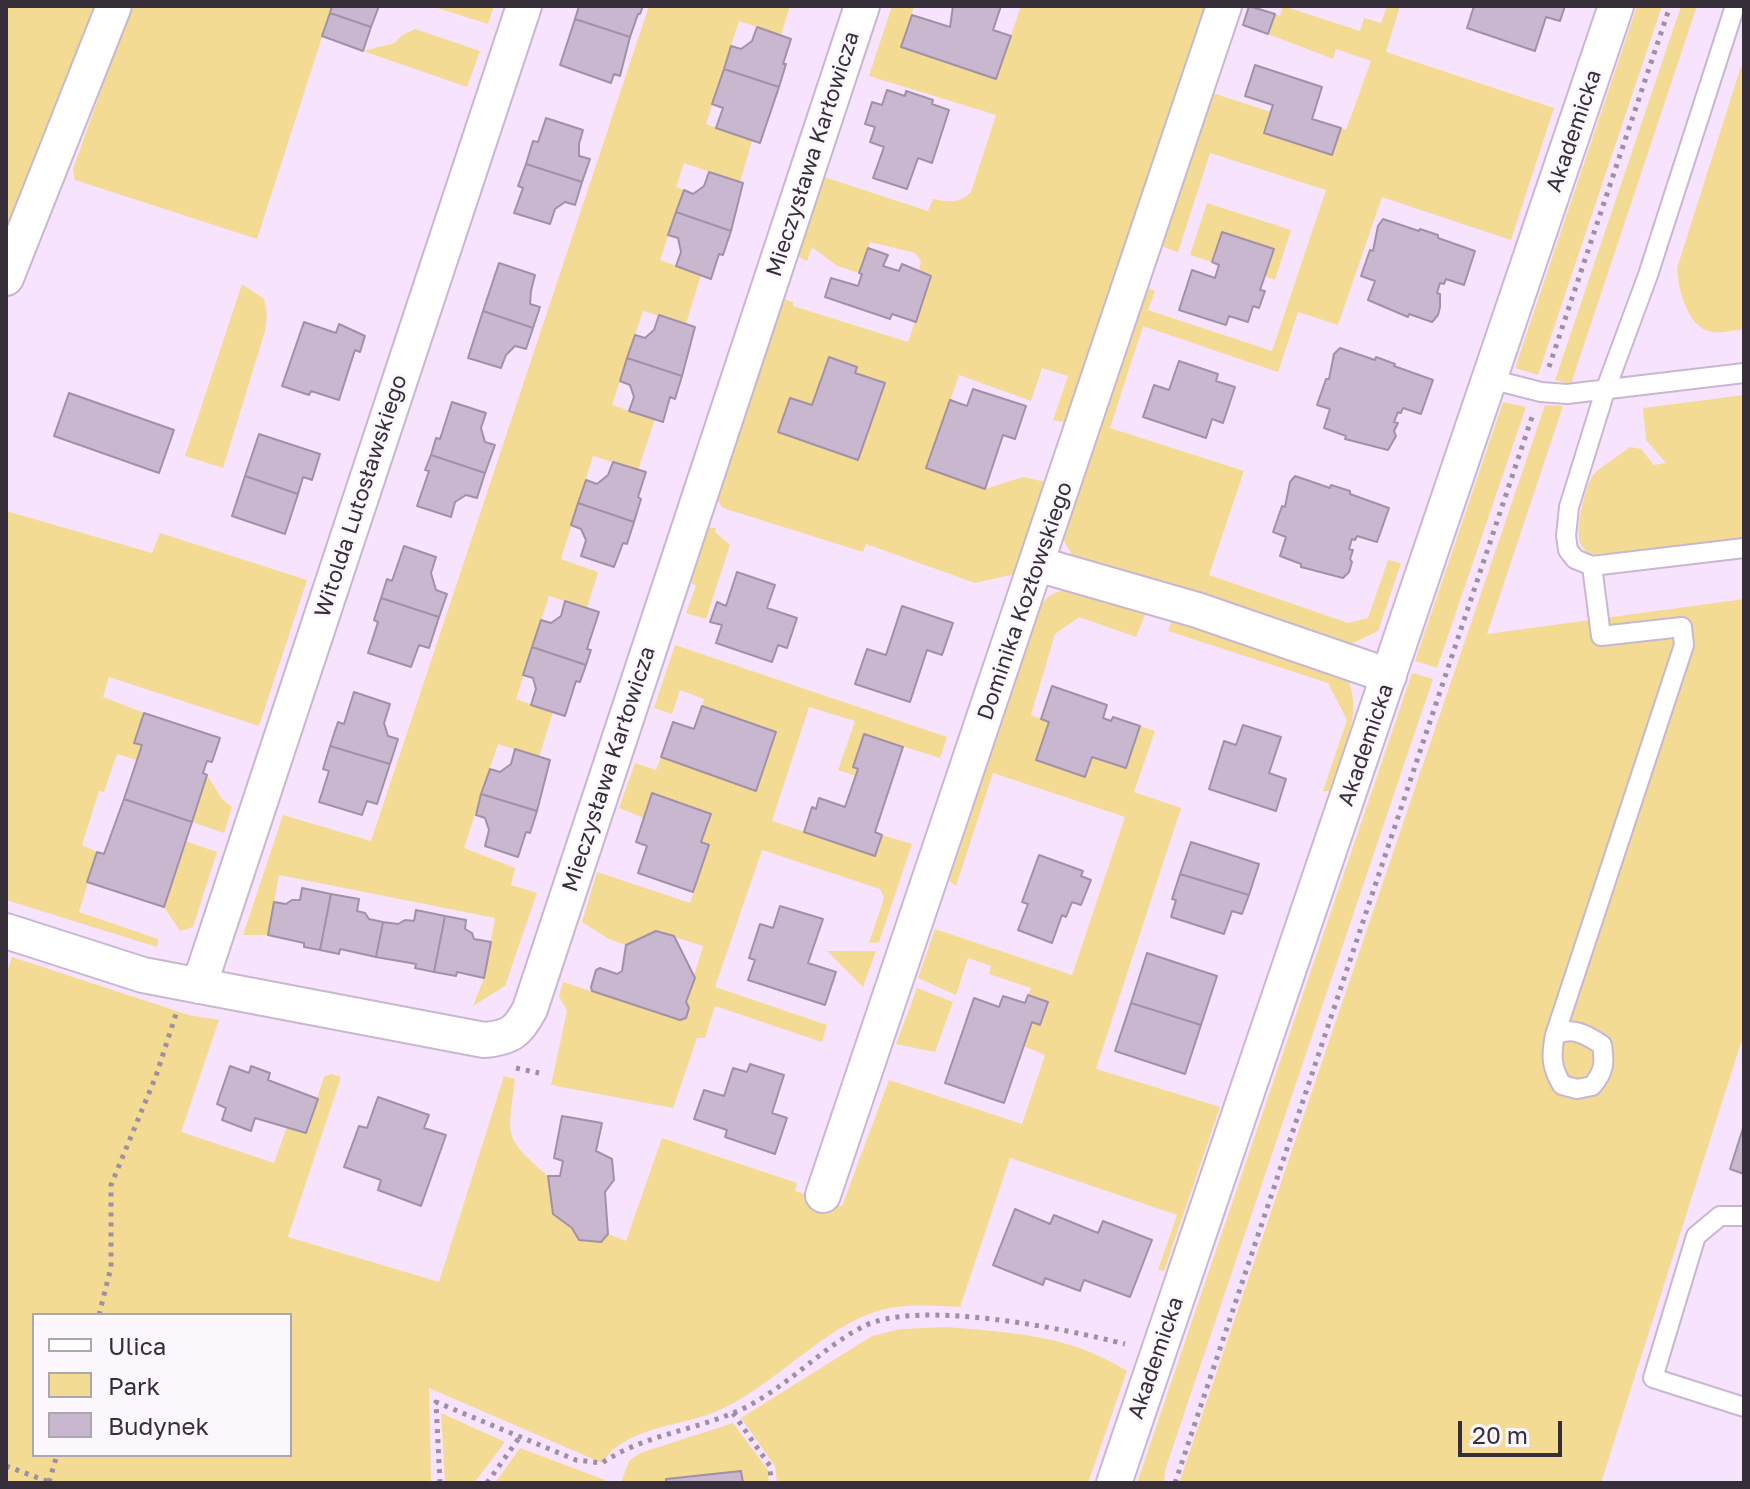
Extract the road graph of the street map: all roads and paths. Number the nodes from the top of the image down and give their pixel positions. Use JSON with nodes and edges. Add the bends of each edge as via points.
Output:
{"nodes":[{"id":1,"x":114,"y":6,"type":"edge"},
{"id":2,"x":524,"y":6,"type":"edge"},
{"id":3,"x":862,"y":6,"type":"edge"},
{"id":4,"x":1224,"y":6,"type":"edge"},
{"id":5,"x":1616,"y":6,"type":"edge"},
{"id":6,"x":1670,"y":6,"type":"edge"},
{"id":7,"x":1735,"y":6,"type":"edge"},
{"id":8,"x":6,"y":278,"type":"edge"},
{"id":9,"x":1744,"y":373,"type":"edge"},
{"id":10,"x":1490,"y":379,"type":"junction"},
{"id":11,"x":1605,"y":391,"type":"junction"},
{"id":12,"x":1541,"y":392,"type":"junction"},
{"id":13,"x":1744,"y":548,"type":"edge"},
{"id":14,"x":1037,"y":564,"type":"junction"},
{"id":15,"x":1592,"y":566,"type":"junction"},
{"id":16,"x":1389,"y":676,"type":"junction"},
{"id":17,"x":6,"y":931,"type":"edge"},
{"id":18,"x":190,"y":995,"type":"junction"},
{"id":19,"x":1555,"y":1035,"type":"dead end"},
{"id":20,"x":823,"y":1195,"type":"dead end"},
{"id":21,"x":1744,"y":1216,"type":"edge"},
{"id":22,"x":100,"y":1313,"type":"edge"},
{"id":23,"x":1157,"y":1352,"type":"junction"},
{"id":24,"x":1744,"y":1407,"type":"edge"},
{"id":25,"x":733,"y":1413,"type":"junction"},
{"id":26,"x":519,"y":1438,"type":"junction"},
{"id":27,"x":56,"y":1457,"type":"edge"},
{"id":28,"x":6,"y":1466,"type":"edge"},
{"id":29,"x":50,"y":1482,"type":"edge"},
{"id":30,"x":440,"y":1483,"type":"edge"},
{"id":31,"x":487,"y":1483,"type":"edge"},
{"id":32,"x":771,"y":1483,"type":"edge"},
{"id":33,"x":1114,"y":1483,"type":"edge"},
{"id":34,"x":1175,"y":1483,"type":"edge"}],
"edges":[{"from":1,"to":8,"type":"street"},
{"from":2,"to":18,"type":"street","name":"Witolda Lutosławskiego"},
{"from":3,"to":18,"type":"street","name":"Mieczysława Karłowicza","via":[[520,1028],[484,1040]]},
{"from":4,"to":14,"type":"street","name":"Dominika Kozłowskiego"},
{"from":5,"to":10,"type":"street","name":"Akademicka"},
{"from":6,"to":12,"type":"path"},
{"from":7,"to":11,"type":"lane"},
{"from":9,"to":11,"type":"lane"},
{"from":10,"to":12,"type":"lane"},
{"from":10,"to":16,"type":"street","name":"Akademicka"},
{"from":11,"to":12,"type":"lane"},
{"from":11,"to":15,"type":"lane","via":[[1567,519],[1568,550]]},
{"from":12,"to":34,"type":"path"},
{"from":13,"to":15,"type":"lane"},
{"from":14,"to":16,"type":"street","via":[[1197,610]]},
{"from":14,"to":20,"type":"street","name":"Dominika Kozłowskiego"},
{"from":15,"to":19,"type":"lane","via":[[1601,636],[1682,627],[1684,645]]},
{"from":16,"to":23,"type":"street","name":"Akademicka"},
{"from":17,"to":18,"type":"street","name":"Mieczysława Karłowicza"},
{"from":18,"to":22,"type":"path","via":[[111,1185],[111,1267]]},
{"from":21,"to":24,"type":"lane","via":[[1720,1216],[1696,1236],[1653,1378]]},
{"from":23,"to":25,"type":"path","via":[[1068,1329],[995,1320],[933,1315],[885,1319],[849,1334],[795,1376]]},
{"from":23,"to":33,"type":"street","name":"Akademicka"},
{"from":25,"to":26,"type":"path","via":[[625,1448],[602,1463],[576,1460]]},
{"from":25,"to":32,"type":"path","via":[[770,1466]]},
{"from":26,"to":30,"type":"path","via":[[436,1402]]},
{"from":26,"to":31,"type":"path"},
{"from":27,"to":29,"type":"path"},
{"from":28,"to":29,"type":"path"}]}
